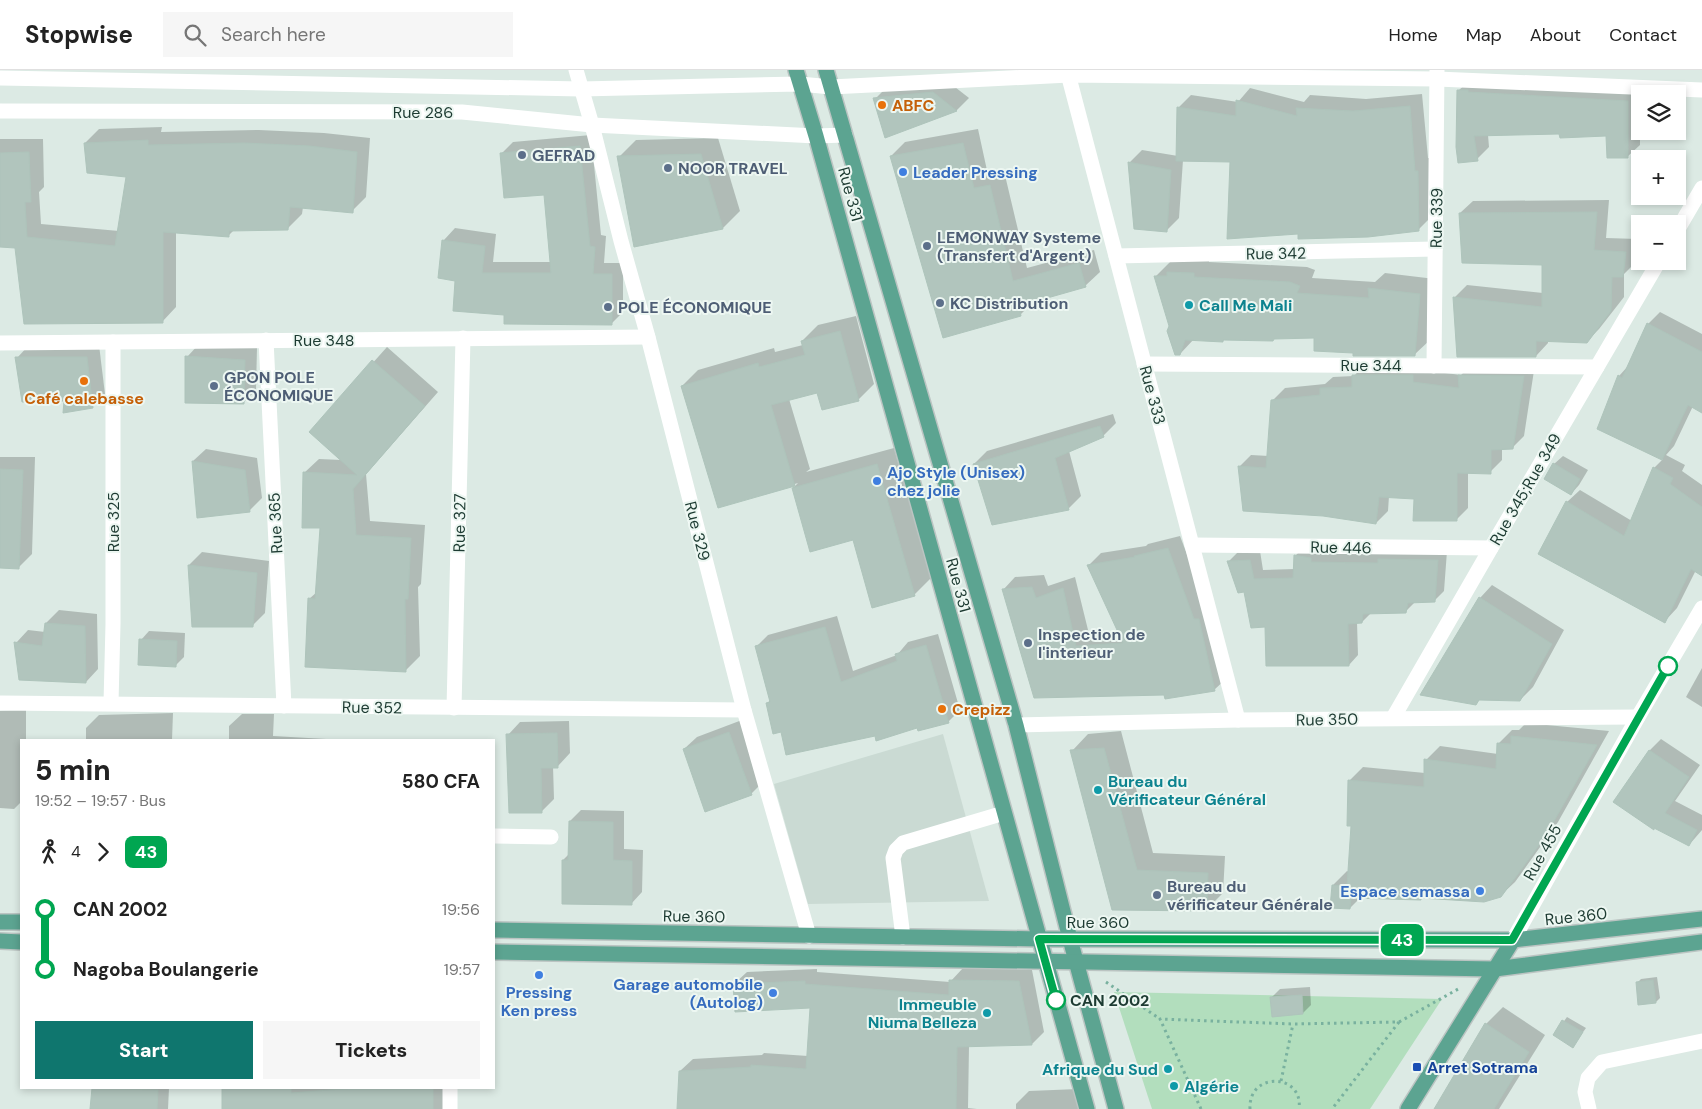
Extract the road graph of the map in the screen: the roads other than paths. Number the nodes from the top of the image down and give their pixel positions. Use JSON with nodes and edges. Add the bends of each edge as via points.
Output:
{"nodes":[{"id":1,"x":576,"y":70,"type":"edge"},
{"id":2,"x":826,"y":70,"type":"edge"},
{"id":3,"x":1068,"y":72,"type":"edge"},
{"id":4,"x":1437,"y":75,"type":"edge"},
{"id":5,"x":798,"y":77,"type":"edge"},
{"id":6,"x":0,"y":78,"type":"edge"},
{"id":7,"x":831,"y":87,"type":"junction"},
{"id":8,"x":581,"y":89,"type":"junction"},
{"id":9,"x":1702,"y":90,"type":"edge"},
{"id":10,"x":0,"y":111,"type":"edge"},
{"id":11,"x":592,"y":125,"type":"junction"},
{"id":12,"x":845,"y":135,"type":"junction"},
{"id":13,"x":816,"y":136,"type":"junction"},
{"id":14,"x":1702,"y":188,"type":"edge"},
{"id":15,"x":1686,"y":215,"type":"edge"},
{"id":16,"x":1435,"y":249,"type":"junction"},
{"id":17,"x":1116,"y":256,"type":"junction"},
{"id":18,"x":1654,"y":270,"type":"edge"},
{"id":19,"x":648,"y":337,"type":"junction"},
{"id":20,"x":463,"y":338,"type":"junction"},
{"id":21,"x":266,"y":340,"type":"junction"},
{"id":22,"x":113,"y":342,"type":"junction"},
{"id":23,"x":0,"y":343,"type":"edge"},
{"id":24,"x":1144,"y":364,"type":"junction"},
{"id":25,"x":1434,"y":366,"type":"junction"},
{"id":26,"x":1597,"y":367,"type":"junction"},
{"id":27,"x":1192,"y":545,"type":"junction"},
{"id":28,"x":1490,"y":548,"type":"junction"},
{"id":29,"x":1702,"y":608,"type":"edge"},
{"id":30,"x":0,"y":703,"type":"edge"},
{"id":31,"x":111,"y":703,"type":"junction"},
{"id":32,"x":284,"y":706,"type":"junction"},
{"id":33,"x":454,"y":708,"type":"junction"},
{"id":34,"x":744,"y":710,"type":"junction"},
{"id":35,"x":1638,"y":717,"type":"junction"},
{"id":36,"x":1393,"y":718,"type":"junction"},
{"id":37,"x":1238,"y":720,"type":"junction"},
{"id":38,"x":1016,"y":725,"type":"junction"},
{"id":39,"x":1004,"y":813,"type":"junction"},
{"id":40,"x":495,"y":836,"type":"edge"},
{"id":41,"x":551,"y":837,"type":"dead end"},
{"id":42,"x":1702,"y":919,"type":"edge"},
{"id":43,"x":0,"y":922,"type":"edge"},
{"id":44,"x":20,"y":922,"type":"edge"},
{"id":45,"x":495,"y":930,"type":"edge"},
{"id":46,"x":809,"y":936,"type":"junction"},
{"id":47,"x":903,"y":937,"type":"junction"},
{"id":48,"x":1039,"y":939,"type":"junction"},
{"id":49,"x":1070,"y":939,"type":"junction"},
{"id":50,"x":1512,"y":940,"type":"junction"},
{"id":51,"x":0,"y":941,"type":"edge"},
{"id":52,"x":20,"y":942,"type":"edge"},
{"id":53,"x":1702,"y":942,"type":"edge"},
{"id":54,"x":495,"y":952,"type":"edge"},
{"id":55,"x":1045,"y":962,"type":"junction"},
{"id":56,"x":1076,"y":962,"type":"junction"},
{"id":57,"x":1495,"y":968,"type":"junction"},
{"id":58,"x":1702,"y":1041,"type":"edge"},
{"id":59,"x":450,"y":1089,"type":"edge"},
{"id":60,"x":450,"y":1109,"type":"edge"},
{"id":61,"x":1087,"y":1109,"type":"edge"},
{"id":62,"x":1116,"y":1109,"type":"edge"},
{"id":63,"x":1408,"y":1109,"type":"edge"},
{"id":64,"x":1589,"y":1109,"type":"edge"}],
"edges":[{"from":1,"to":8,"type":"street","name":"Rue 329"},
{"from":2,"to":7,"type":"main road","name":"Rue 331"},
{"from":3,"to":4,"type":"street"},
{"from":3,"to":7,"type":"street"},
{"from":3,"to":17,"type":"street","name":"Rue 333"},
{"from":4,"to":9,"type":"street"},
{"from":4,"to":16,"type":"street","name":"Rue 339"},
{"from":5,"to":7,"type":"street"},
{"from":5,"to":8,"type":"street"},
{"from":5,"to":13,"type":"main road","name":"Rue 331"},
{"from":6,"to":8,"type":"street"},
{"from":7,"to":12,"type":"main road","name":"Rue 331"},
{"from":8,"to":11,"type":"street","name":"Rue 329"},
{"from":10,"to":11,"type":"street","name":"Rue 286","via":[[462,112]]},
{"from":11,"to":13,"type":"street","name":"Rue 286"},
{"from":11,"to":19,"type":"street","name":"Rue 329"},
{"from":12,"to":13,"type":"street","name":"Rue 286"},
{"from":12,"to":38,"type":"main road","name":"Rue 331"},
{"from":13,"to":39,"type":"main road","name":"Rue 331"},
{"from":14,"to":15,"type":"street"},
{"from":16,"to":17,"type":"street","name":"Rue 342"},
{"from":16,"to":25,"type":"street","name":"Rue 339"},
{"from":17,"to":24,"type":"street","name":"Rue 333"},
{"from":18,"to":26,"type":"street","name":"Rue 345;Rue 349"},
{"from":19,"to":20,"type":"street","name":"Rue 348"},
{"from":19,"to":34,"type":"street","name":"Rue 329"},
{"from":20,"to":21,"type":"street","name":"Rue 348"},
{"from":20,"to":33,"type":"street","name":"Rue 327"},
{"from":21,"to":22,"type":"street","name":"Rue 348"},
{"from":21,"to":32,"type":"street","name":"Rue 365"},
{"from":22,"to":23,"type":"street","name":"Rue 348"},
{"from":22,"to":31,"type":"street","name":"Rue 325"},
{"from":24,"to":25,"type":"street","name":"Rue 344"},
{"from":24,"to":27,"type":"street","name":"Rue 333"},
{"from":25,"to":26,"type":"street","name":"Rue 344"},
{"from":26,"to":28,"type":"street","name":"Rue 345;Rue 349"},
{"from":27,"to":28,"type":"street","name":"Rue 446"},
{"from":27,"to":37,"type":"street","name":"Rue 333"},
{"from":28,"to":36,"type":"street","name":"Rue 345;Rue 349"},
{"from":29,"to":35,"type":"street","name":"Rue 455"},
{"from":30,"to":31,"type":"street","name":"Rue 352"},
{"from":31,"to":32,"type":"street","name":"Rue 352"},
{"from":32,"to":33,"type":"street","name":"Rue 352"},
{"from":33,"to":34,"type":"street","name":"Rue 352"},
{"from":34,"to":46,"type":"street","name":"Rue 329"},
{"from":35,"to":36,"type":"street","name":"Rue 350"},
{"from":35,"to":50,"type":"street","name":"Rue 455"},
{"from":36,"to":37,"type":"street","name":"Rue 350"},
{"from":37,"to":38,"type":"street","name":"Rue 350"},
{"from":38,"to":49,"type":"main road","name":"Rue 331"},
{"from":39,"to":47,"type":"street","via":[[903,842],[896,850],[893,858]]},
{"from":39,"to":48,"type":"main road","name":"Rue 331"},
{"from":40,"to":41,"type":"street"},
{"from":42,"to":50,"type":"main road","name":"Rue 360"},
{"from":43,"to":44,"type":"main road"},
{"from":45,"to":46,"type":"main road","name":"Rue 360"},
{"from":46,"to":47,"type":"main road","name":"Rue 360"},
{"from":47,"to":48,"type":"main road","name":"Rue 360"},
{"from":48,"to":49,"type":"main road","name":"Rue 360"},
{"from":48,"to":55,"type":"main road","name":"Rue 331"},
{"from":49,"to":50,"type":"main road","name":"Rue 360"},
{"from":49,"to":56,"type":"main road","name":"Rue 331"},
{"from":50,"to":57,"type":"main road","name":"Rue 455"},
{"from":51,"to":52,"type":"main road"},
{"from":53,"to":57,"type":"main road"},
{"from":54,"to":55,"type":"main road"},
{"from":55,"to":56,"type":"main road"},
{"from":55,"to":61,"type":"main road","name":"Rue 331"},
{"from":56,"to":57,"type":"main road"},
{"from":56,"to":62,"type":"main road","name":"Rue 331"},
{"from":57,"to":63,"type":"main road","name":"Rue 455"},
{"from":58,"to":64,"type":"street","via":[[1602,1062],[1588,1078],[1584,1092]]},
{"from":59,"to":60,"type":"street"}]}
